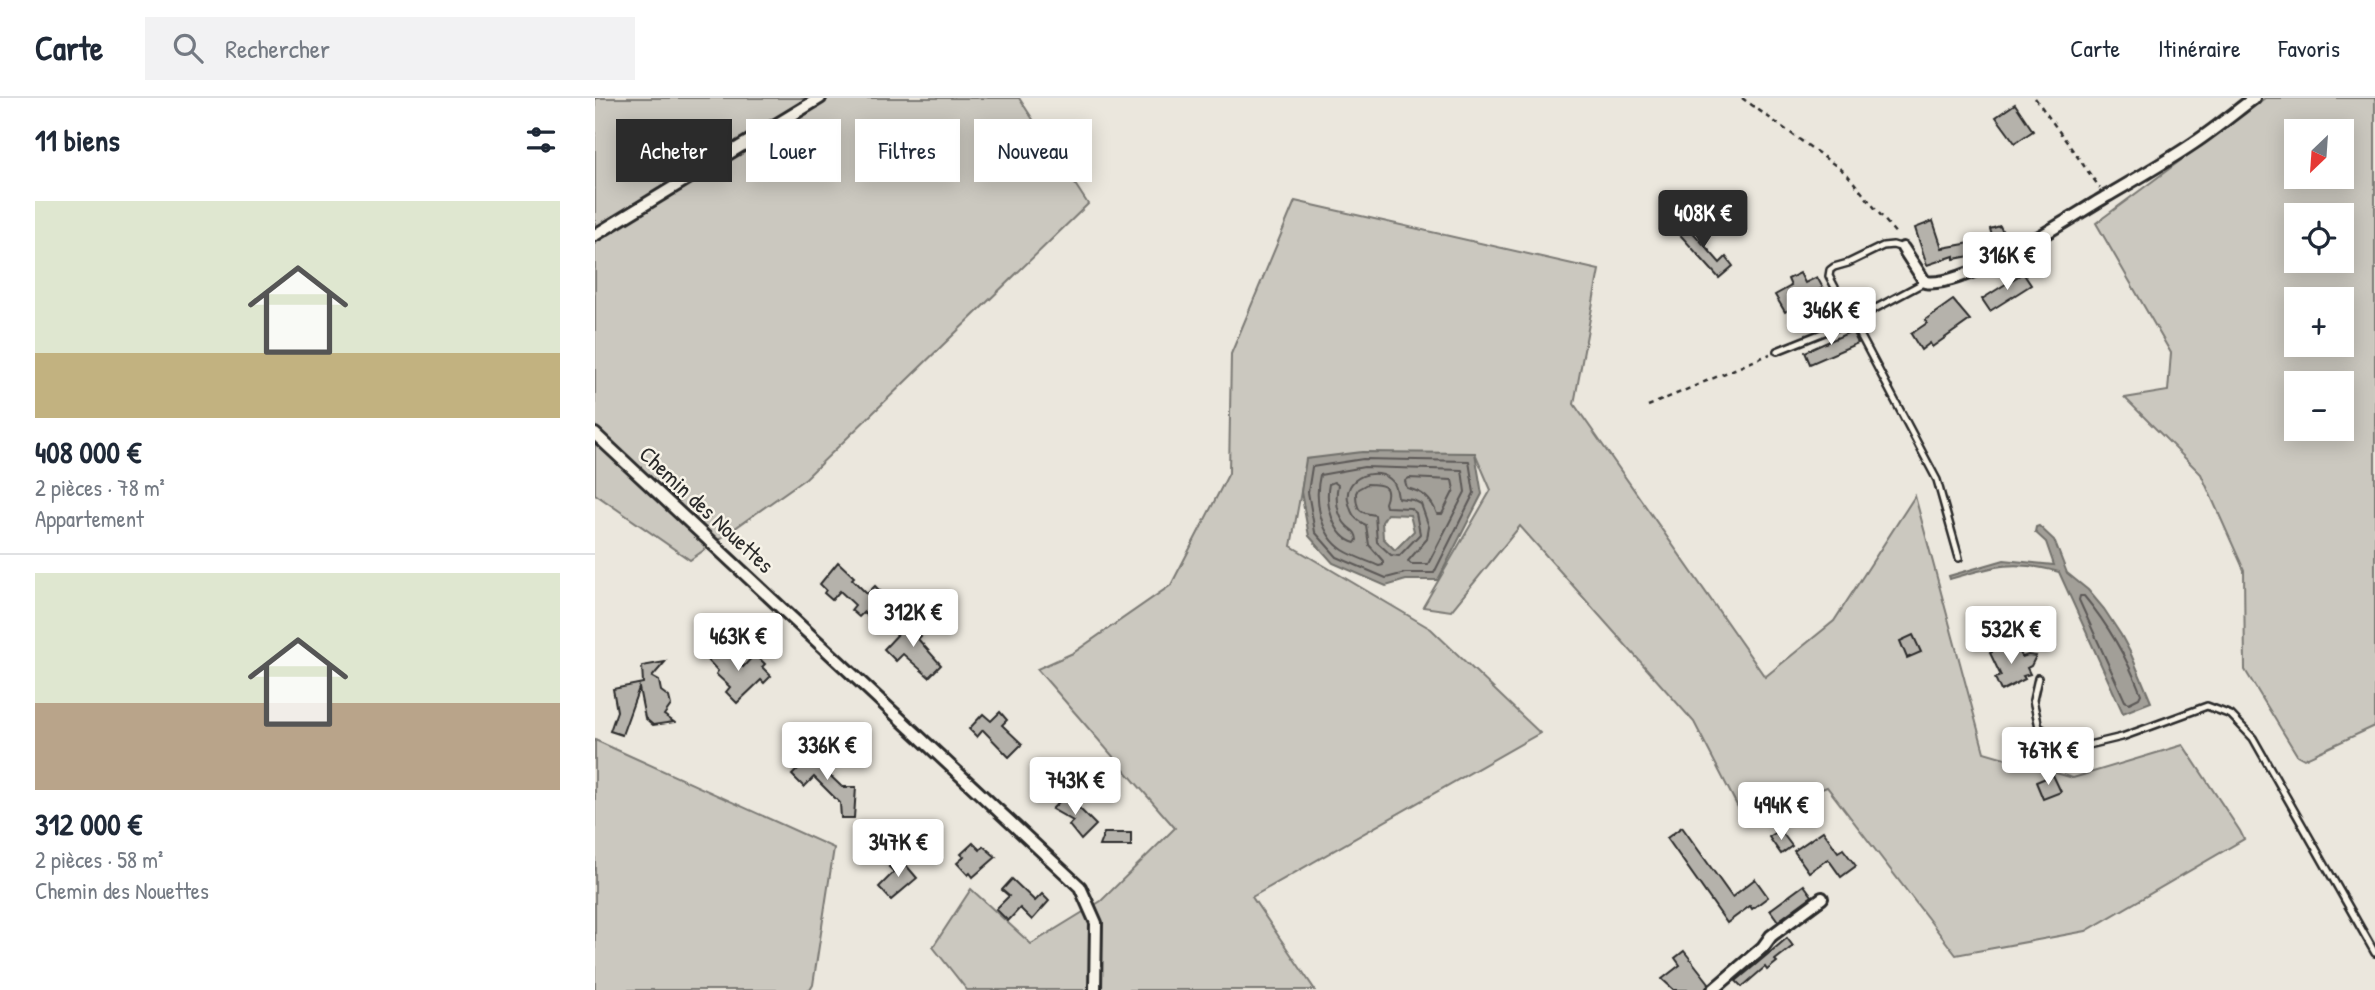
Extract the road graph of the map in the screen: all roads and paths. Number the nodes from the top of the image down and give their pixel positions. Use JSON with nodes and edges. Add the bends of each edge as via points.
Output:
{"nodes":[{"id":1,"x":820,"y":98,"type":"edge"},
{"id":2,"x":1742,"y":98,"type":"edge"},
{"id":3,"x":2035,"y":98,"type":"edge"},
{"id":4,"x":2254,"y":98,"type":"edge"},
{"id":5,"x":2106,"y":196,"type":"junction"},
{"id":6,"x":595,"y":235,"type":"edge"},
{"id":7,"x":1903,"y":248,"type":"junction"},
{"id":8,"x":1925,"y":282,"type":"junction"},
{"id":9,"x":1852,"y":321,"type":"junction"},
{"id":10,"x":1777,"y":351,"type":"joint"},
{"id":11,"x":1648,"y":406,"type":"dead end"},
{"id":12,"x":595,"y":434,"type":"edge"},
{"id":13,"x":1959,"y":558,"type":"dead end"},
{"id":14,"x":2038,"y":678,"type":"dead end"},
{"id":15,"x":1822,"y":898,"type":"dead end"},
{"id":16,"x":2375,"y":953,"type":"edge"},
{"id":17,"x":1095,"y":990,"type":"edge"},
{"id":18,"x":1713,"y":990,"type":"edge"}],
"edges":[{"from":1,"to":6,"type":"street"},
{"from":2,"to":7,"type":"path","via":[[1846,173]]},
{"from":3,"to":5,"type":"path"},
{"from":4,"to":5,"type":"street","via":[[2196,142]]},
{"from":5,"to":8,"type":"street","via":[[2025,246],[1942,283]]},
{"from":7,"to":8,"type":"street"},
{"from":7,"to":9,"type":"lane","via":[[1883,247],[1830,270]]},
{"from":8,"to":9,"type":"lane"},
{"from":9,"to":10,"type":"lane"},
{"from":9,"to":13,"type":"lane","via":[[1937,480]]},
{"from":10,"to":11,"type":"path"},
{"from":12,"to":17,"type":"street","name":"Chemin des Nouettes","via":[[1080,887],[1096,923]]},
{"from":14,"to":16,"type":"lane","via":[[2033,700],[2039,727],[2073,749],[2122,737],[2207,706],[2231,715],[2253,738]]},
{"from":15,"to":18,"type":"street"}]}
